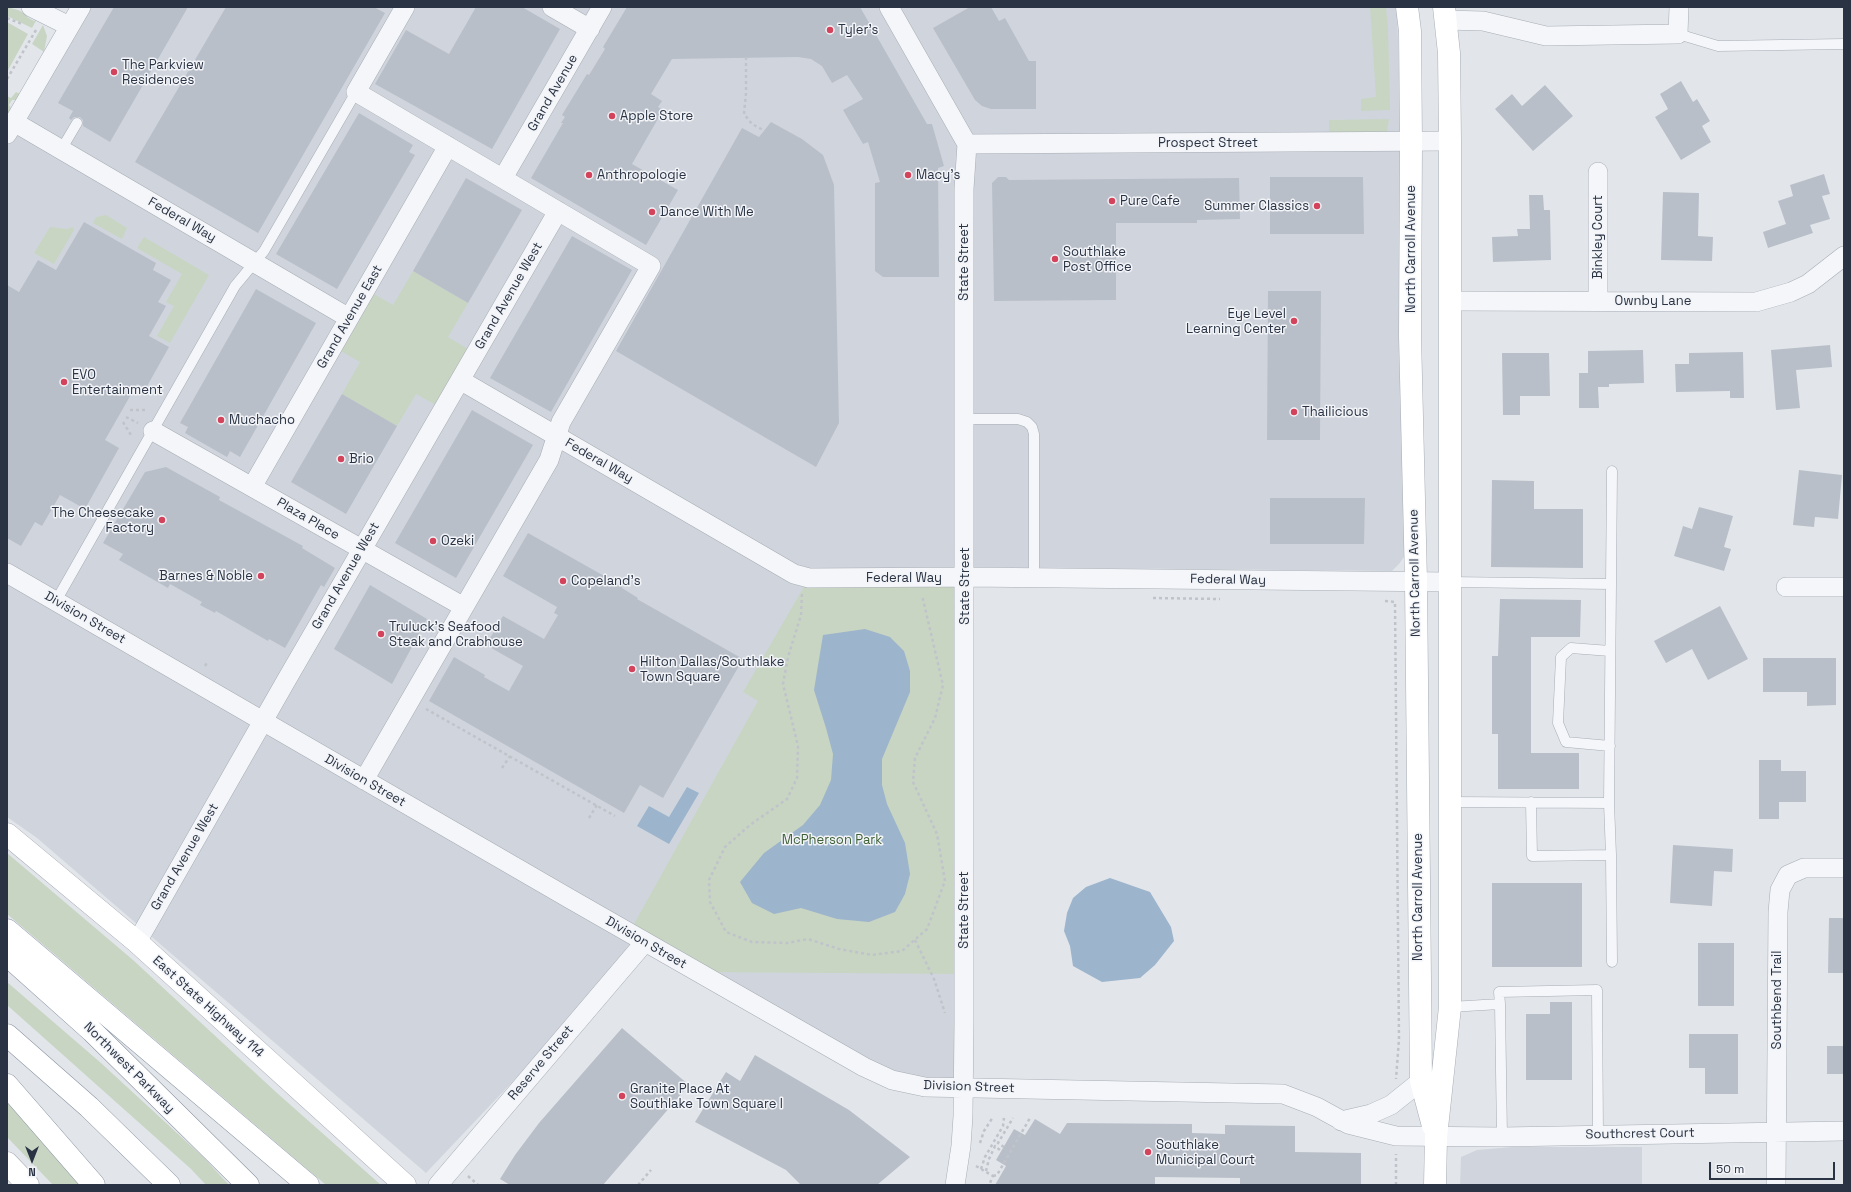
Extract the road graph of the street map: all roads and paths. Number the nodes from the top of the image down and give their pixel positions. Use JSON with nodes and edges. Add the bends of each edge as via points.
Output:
{"nodes":[{"id":1,"x":81,"y":7,"type":"edge"},
{"id":2,"x":405,"y":7,"type":"edge"},
{"id":3,"x":552,"y":7,"type":"edge"},
{"id":4,"x":602,"y":7,"type":"edge"},
{"id":5,"x":889,"y":7,"type":"edge"},
{"id":6,"x":1407,"y":7,"type":"edge"},
{"id":7,"x":1679,"y":7,"type":"edge"},
{"id":8,"x":38,"y":10,"type":"edge"},
{"id":9,"x":1445,"y":14,"type":"edge"},
{"id":10,"x":69,"y":26,"type":"junction"},
{"id":11,"x":590,"y":29,"type":"junction"},
{"id":12,"x":1678,"y":34,"type":"junction"},
{"id":13,"x":1844,"y":44,"type":"edge"},
{"id":14,"x":746,"y":58,"type":"dead end"},
{"id":15,"x":7,"y":79,"type":"edge"},
{"id":16,"x":356,"y":92,"type":"junction"},
{"id":17,"x":77,"y":123,"type":"dead end"},
{"id":18,"x":10,"y":128,"type":"edge"},
{"id":19,"x":765,"y":131,"type":"dead end"},
{"id":20,"x":1450,"y":141,"type":"junction"},
{"id":21,"x":1411,"y":142,"type":"junction"},
{"id":22,"x":966,"y":144,"type":"junction"},
{"id":23,"x":448,"y":146,"type":"junction"},
{"id":24,"x":61,"y":150,"type":"junction"},
{"id":25,"x":1598,"y":172,"type":"dead end"},
{"id":26,"x":503,"y":178,"type":"junction"},
{"id":27,"x":558,"y":211,"type":"junction"},
{"id":28,"x":1844,"y":256,"type":"edge"},
{"id":29,"x":255,"y":263,"type":"junction"},
{"id":30,"x":1449,"y":301,"type":"junction"},
{"id":31,"x":1598,"y":301,"type":"junction"},
{"id":32,"x":349,"y":318,"type":"junction"},
{"id":33,"x":460,"y":380,"type":"junction"},
{"id":34,"x":130,"y":410,"type":"dead end"},
{"id":35,"x":146,"y":410,"type":"dead end"},
{"id":36,"x":126,"y":417,"type":"dead end"},
{"id":37,"x":964,"y":418,"type":"junction"},
{"id":38,"x":123,"y":422,"type":"dead end"},
{"id":39,"x":146,"y":427,"type":"junction"},
{"id":40,"x":131,"y":435,"type":"dead end"},
{"id":41,"x":556,"y":436,"type":"junction"},
{"id":42,"x":1612,"y":471,"type":"dead end"},
{"id":43,"x":252,"y":487,"type":"junction"},
{"id":44,"x":361,"y":550,"type":"junction"},
{"id":45,"x":7,"y":573,"type":"edge"},
{"id":46,"x":965,"y":577,"type":"junction"},
{"id":47,"x":1034,"y":578,"type":"junction"},
{"id":48,"x":1416,"y":582,"type":"junction"},
{"id":49,"x":1449,"y":582,"type":"junction"},
{"id":50,"x":1610,"y":584,"type":"junction"},
{"id":51,"x":1786,"y":586,"type":"dead end"},
{"id":52,"x":1844,"y":587,"type":"edge"},
{"id":53,"x":810,"y":594,"type":"dead end"},
{"id":54,"x":922,"y":594,"type":"dead end"},
{"id":55,"x":56,"y":601,"type":"junction"},
{"id":56,"x":1395,"y":602,"type":"dead end"},
{"id":57,"x":464,"y":608,"type":"junction"},
{"id":58,"x":1610,"y":651,"type":"junction"},
{"id":59,"x":208,"y":661,"type":"dead end"},
{"id":60,"x":205,"y":666,"type":"dead end"},
{"id":61,"x":423,"y":707,"type":"dead end"},
{"id":62,"x":263,"y":721,"type":"junction"},
{"id":63,"x":1610,"y":746,"type":"junction"},
{"id":64,"x":510,"y":756,"type":"junction"},
{"id":65,"x":502,"y":768,"type":"dead end"},
{"id":66,"x":364,"y":780,"type":"junction"},
{"id":67,"x":1452,"y":802,"type":"junction"},
{"id":68,"x":1531,"y":802,"type":"junction"},
{"id":69,"x":1609,"y":802,"type":"junction"},
{"id":70,"x":596,"y":805,"type":"junction"},
{"id":71,"x":615,"y":816,"type":"dead end"},
{"id":72,"x":589,"y":818,"type":"dead end"},
{"id":73,"x":7,"y":834,"type":"edge"},
{"id":74,"x":1611,"y":854,"type":"junction"},
{"id":75,"x":1844,"y":868,"type":"edge"},
{"id":76,"x":7,"y":930,"type":"edge"},
{"id":77,"x":915,"y":940,"type":"junction"},
{"id":78,"x":137,"y":942,"type":"junction"},
{"id":79,"x":645,"y":942,"type":"junction"},
{"id":80,"x":7,"y":955,"type":"edge"},
{"id":81,"x":1612,"y":962,"type":"dead end"},
{"id":82,"x":1500,"y":1004,"type":"junction"},
{"id":83,"x":1450,"y":1007,"type":"junction"},
{"id":84,"x":945,"y":1020,"type":"dead end"},
{"id":85,"x":7,"y":1035,"type":"edge"},
{"id":86,"x":1421,"y":1081,"type":"junction"},
{"id":87,"x":7,"y":1085,"type":"edge"},
{"id":88,"x":963,"y":1088,"type":"junction"},
{"id":89,"x":1396,"y":1101,"type":"junction"},
{"id":90,"x":993,"y":1117,"type":"dead end"},
{"id":91,"x":1004,"y":1118,"type":"dead end"},
{"id":92,"x":1013,"y":1118,"type":"dead end"},
{"id":93,"x":1030,"y":1118,"type":"dead end"},
{"id":94,"x":1341,"y":1121,"type":"junction"},
{"id":95,"x":1844,"y":1131,"type":"edge"},
{"id":96,"x":1776,"y":1132,"type":"junction"},
{"id":97,"x":1598,"y":1135,"type":"junction"},
{"id":98,"x":1396,"y":1136,"type":"junction"},
{"id":99,"x":1436,"y":1137,"type":"junction"},
{"id":100,"x":1502,"y":1137,"type":"junction"},
{"id":101,"x":995,"y":1139,"type":"junction"},
{"id":102,"x":998,"y":1143,"type":"junction"},
{"id":103,"x":990,"y":1146,"type":"junction"},
{"id":104,"x":995,"y":1146,"type":"junction"},
{"id":105,"x":1004,"y":1147,"type":"dead end"},
{"id":106,"x":978,"y":1149,"type":"dead end"},
{"id":107,"x":1001,"y":1151,"type":"dead end"},
{"id":108,"x":976,"y":1160,"type":"dead end"},
{"id":109,"x":7,"y":1162,"type":"edge"},
{"id":110,"x":981,"y":1169,"type":"junction"},
{"id":111,"x":651,"y":1170,"type":"dead end"},
{"id":112,"x":986,"y":1171,"type":"junction"},
{"id":113,"x":464,"y":1173,"type":"dead end"},
{"id":114,"x":993,"y":1176,"type":"junction"},
{"id":115,"x":28,"y":1185,"type":"edge"},
{"id":116,"x":94,"y":1185,"type":"edge"},
{"id":117,"x":169,"y":1185,"type":"edge"},
{"id":118,"x":248,"y":1185,"type":"edge"},
{"id":119,"x":308,"y":1185,"type":"edge"},
{"id":120,"x":405,"y":1185,"type":"edge"},
{"id":121,"x":438,"y":1185,"type":"edge"},
{"id":122,"x":478,"y":1185,"type":"edge"},
{"id":123,"x":638,"y":1185,"type":"edge"},
{"id":124,"x":955,"y":1185,"type":"edge"},
{"id":125,"x":989,"y":1185,"type":"edge"},
{"id":126,"x":1396,"y":1185,"type":"edge"},
{"id":127,"x":1435,"y":1185,"type":"edge"},
{"id":128,"x":1776,"y":1185,"type":"edge"}],
"edges":[{"from":1,"to":10,"type":"street"},
{"from":2,"to":16,"type":"street"},
{"from":3,"to":11,"type":"street"},
{"from":4,"to":11,"type":"street","name":"Grand Avenue"},
{"from":5,"to":22,"type":"street"},
{"from":6,"to":21,"type":"main road","name":"North Carroll Avenue","via":[[1410,31]]},
{"from":7,"to":12,"type":"street"},
{"from":8,"to":10,"type":"street"},
{"from":8,"to":15,"type":"path"},
{"from":9,"to":12,"type":"street","via":[[1546,36]]},
{"from":9,"to":20,"type":"main road","name":"North Carroll Avenue","via":[[1449,53]]},
{"from":10,"to":18,"type":"street"},
{"from":11,"to":26,"type":"street","name":"Grand Avenue"},
{"from":12,"to":13,"type":"lane","via":[[1718,46]]},
{"from":14,"to":19,"type":"path","via":[[744,114],[752,124]]},
{"from":16,"to":23,"type":"street"},
{"from":16,"to":29,"type":"lane"},
{"from":17,"to":24,"type":"lane"},
{"from":18,"to":24,"type":"street","name":"Federal Way"},
{"from":20,"to":21,"type":"street","name":"Prospect Street"},
{"from":20,"to":30,"type":"main road","name":"North Carroll Avenue"},
{"from":21,"to":22,"type":"street","name":"Prospect Street"},
{"from":21,"to":48,"type":"main road","name":"North Carroll Avenue","via":[[1410,336]]},
{"from":22,"to":37,"type":"street","name":"State Street"},
{"from":23,"to":26,"type":"street"},
{"from":23,"to":32,"type":"street","name":"Grand Avenue East"},
{"from":24,"to":29,"type":"street","name":"Federal Way"},
{"from":25,"to":31,"type":"street","name":"Binkley Court"},
{"from":26,"to":27,"type":"street"},
{"from":27,"to":33,"type":"street","name":"Grand Avenue West"},
{"from":27,"to":41,"type":"street","via":[[651,266],[561,422]]},
{"from":28,"to":31,"type":"street","name":"Ownby Lane","via":[[1808,284],[1756,302]]},
{"from":29,"to":32,"type":"street","name":"Federal Way"},
{"from":29,"to":39,"type":"lane","via":[[235,286]]},
{"from":30,"to":31,"type":"street","name":"Ownby Lane"},
{"from":30,"to":49,"type":"main road","name":"North Carroll Avenue"},
{"from":32,"to":43,"type":"street","name":"Grand Avenue East"},
{"from":33,"to":41,"type":"street","name":"Federal Way"},
{"from":33,"to":44,"type":"street","name":"Grand Avenue West"},
{"from":34,"to":35,"type":"path"},
{"from":36,"to":39,"type":"path"},
{"from":37,"to":46,"type":"street","name":"State Street"},
{"from":37,"to":47,"type":"lane","via":[[1018,419],[1032,427]]},
{"from":38,"to":40,"type":"path"},
{"from":39,"to":43,"type":"street","name":"Plaza Place"},
{"from":39,"to":55,"type":"lane"},
{"from":41,"to":46,"type":"street","name":"Federal Way","via":[[794,574],[809,578]]},
{"from":41,"to":57,"type":"street","via":[[549,460]]},
{"from":42,"to":50,"type":"lane"},
{"from":43,"to":44,"type":"street","name":"Plaza Place"},
{"from":44,"to":57,"type":"street","name":"Plaza Place"},
{"from":44,"to":62,"type":"street","name":"Grand Avenue West"},
{"from":45,"to":55,"type":"street","name":"Division Street"},
{"from":46,"to":47,"type":"street","name":"Federal Way"},
{"from":46,"to":88,"type":"street","name":"State Street"},
{"from":47,"to":48,"type":"street","name":"Federal Way"},
{"from":48,"to":49,"type":"street","name":"Federal Way"},
{"from":48,"to":86,"type":"main road","name":"North Carroll Avenue"},
{"from":49,"to":50,"type":"lane"},
{"from":49,"to":67,"type":"main road","name":"North Carroll Avenue"},
{"from":50,"to":58,"type":"lane"},
{"from":51,"to":52,"type":"street"},
{"from":53,"to":77,"type":"path","via":[[802,594],[801,615],[783,684],[798,746],[797,778],[787,799],[750,825],[725,847],[709,880],[710,902],[726,932],[752,942],[787,943],[808,939],[839,949],[872,955],[902,951]]},
{"from":54,"to":77,"type":"path","via":[[943,685],[935,718],[915,758],[913,782],[937,834],[945,881],[927,929]]},
{"from":55,"to":62,"type":"street","name":"Division Street"},
{"from":56,"to":89,"type":"path","via":[[1399,1039]]},
{"from":57,"to":66,"type":"street"},
{"from":58,"to":63,"type":"lane"},
{"from":58,"to":63,"type":"lane","via":[[1571,648],[1561,657],[1558,723],[1566,742]]},
{"from":59,"to":60,"type":"path"},
{"from":61,"to":64,"type":"path"},
{"from":62,"to":66,"type":"street","name":"Division Street"},
{"from":62,"to":78,"type":"street","name":"Grand Avenue West"},
{"from":63,"to":69,"type":"lane"},
{"from":64,"to":65,"type":"path"},
{"from":64,"to":70,"type":"path"},
{"from":66,"to":79,"type":"street","name":"Division Street"},
{"from":67,"to":68,"type":"lane"},
{"from":67,"to":83,"type":"main road","name":"North Carroll Avenue"},
{"from":68,"to":69,"type":"lane"},
{"from":68,"to":74,"type":"lane","via":[[1532,856]]},
{"from":69,"to":74,"type":"lane"},
{"from":70,"to":71,"type":"path"},
{"from":70,"to":72,"type":"path"},
{"from":73,"to":78,"type":"main road","name":"East State Highway 114"},
{"from":74,"to":81,"type":"lane"},
{"from":75,"to":96,"type":"street","name":"Southbend Trail","via":[[1804,868],[1788,876],[1780,890]]},
{"from":76,"to":119,"type":"main road"},
{"from":77,"to":84,"type":"path","via":[[934,979]]},
{"from":78,"to":120,"type":"main road","name":"East State Highway 114"},
{"from":79,"to":88,"type":"street","name":"Division Street","via":[[864,1067],[892,1080],[925,1087]]},
{"from":79,"to":121,"type":"street","name":"Reserve Street"},
{"from":80,"to":118,"type":"main road","name":"Northwest Parkway","via":[[92,1031]]},
{"from":82,"to":83,"type":"lane"},
{"from":82,"to":97,"type":"lane","via":[[1499,992],[1597,990]]},
{"from":82,"to":100,"type":"lane"},
{"from":83,"to":99,"type":"main road","name":"North Carroll Avenue"},
{"from":85,"to":117,"type":"main road","via":[[89,1107]]},
{"from":86,"to":89,"type":"street"},
{"from":86,"to":99,"type":"main road","name":"North Carroll Avenue"},
{"from":87,"to":116,"type":"main road"},
{"from":88,"to":94,"type":"street","name":"Division Street","via":[[1283,1094],[1317,1107]]},
{"from":88,"to":124,"type":"street","name":"State Street","via":[[961,1146]]},
{"from":89,"to":94,"type":"street","via":[[1371,1114]]},
{"from":90,"to":106,"type":"path","via":[[984,1131]]},
{"from":91,"to":101,"type":"path","via":[[1003,1126]]},
{"from":92,"to":102,"type":"path"},
{"from":93,"to":114,"type":"path","via":[[997,1174]]},
{"from":94,"to":98,"type":"street","name":"Division Street"},
{"from":95,"to":96,"type":"street","name":"Southcrest Court"},
{"from":96,"to":97,"type":"street","name":"Southcrest Court"},
{"from":96,"to":128,"type":"street","name":"Southbend Trail"},
{"from":97,"to":100,"type":"street","name":"Southcrest Court"},
{"from":98,"to":99,"type":"street","name":"Division Street"},
{"from":98,"to":126,"type":"path"},
{"from":99,"to":100,"type":"street","name":"Southcrest Court"},
{"from":99,"to":127,"type":"main road","name":"North Carroll Avenue"},
{"from":101,"to":102,"type":"path"},
{"from":101,"to":103,"type":"path"},
{"from":102,"to":105,"type":"path"},
{"from":103,"to":104,"type":"path"},
{"from":103,"to":110,"type":"path"},
{"from":104,"to":107,"type":"path"},
{"from":104,"to":112,"type":"path"},
{"from":108,"to":110,"type":"path","via":[[976,1166]]},
{"from":109,"to":115,"type":"main road"},
{"from":110,"to":112,"type":"path"},
{"from":111,"to":123,"type":"path"},
{"from":112,"to":114,"type":"path"},
{"from":113,"to":122,"type":"path"},
{"from":114,"to":125,"type":"path"}]}
